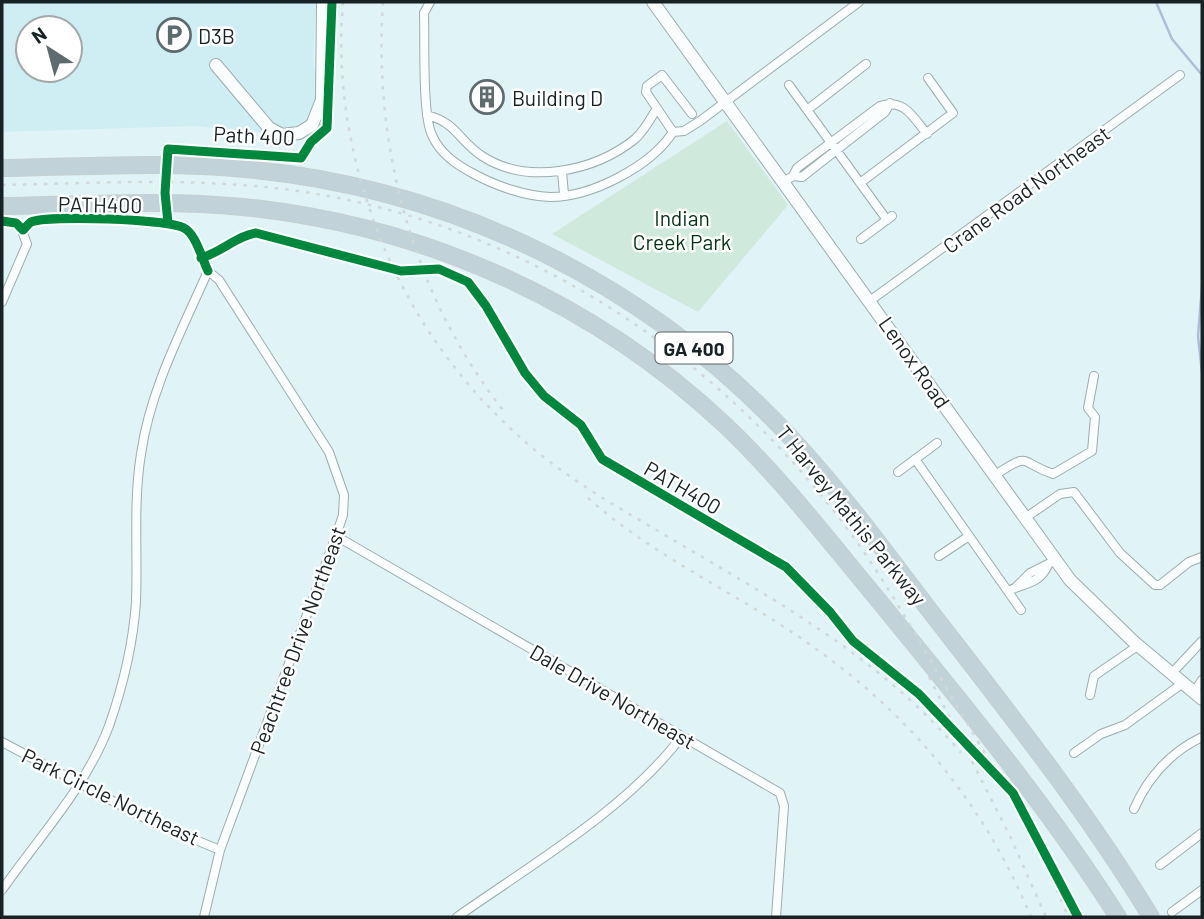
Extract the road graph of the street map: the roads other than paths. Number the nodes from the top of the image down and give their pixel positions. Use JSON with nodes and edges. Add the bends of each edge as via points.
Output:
{"nodes":[{"id":1,"x":323,"y":2,"type":"edge"},
{"id":2,"x":430,"y":2,"type":"edge"},
{"id":3,"x":653,"y":2,"type":"edge"},
{"id":4,"x":859,"y":2,"type":"edge"},
{"id":5,"x":866,"y":64,"type":"dead end"},
{"id":6,"x":216,"y":65,"type":"dead end"},
{"id":7,"x":1180,"y":75,"type":"dead end"},
{"id":8,"x":928,"y":78,"type":"dead end"},
{"id":9,"x":789,"y":85,"type":"dead end"},
{"id":10,"x":726,"y":102,"type":"junction"},
{"id":11,"x":657,"y":108,"type":"junction"},
{"id":12,"x":807,"y":110,"type":"junction"},
{"id":13,"x":692,"y":114,"type":"dead end"},
{"id":14,"x":426,"y":115,"type":"junction"},
{"id":15,"x":673,"y":132,"type":"junction"},
{"id":16,"x":927,"y":134,"type":"junction"},
{"id":17,"x":834,"y":146,"type":"junction"},
{"id":18,"x":2,"y":168,"type":"edge"},
{"id":19,"x":562,"y":172,"type":"junction"},
{"id":20,"x":789,"y":179,"type":"junction"},
{"id":21,"x":860,"y":183,"type":"junction"},
{"id":22,"x":564,"y":194,"type":"junction"},
{"id":23,"x":2,"y":206,"type":"edge"},
{"id":24,"x":2,"y":220,"type":"edge"},
{"id":25,"x":862,"y":239,"type":"dead end"},
{"id":26,"x":871,"y":300,"type":"junction"},
{"id":27,"x":2,"y":302,"type":"edge"},
{"id":28,"x":1094,"y":376,"type":"dead end"},
{"id":29,"x":937,"y":443,"type":"dead end"},
{"id":30,"x":915,"y":460,"type":"junction"},
{"id":31,"x":898,"y":472,"type":"dead end"},
{"id":32,"x":995,"y":475,"type":"junction"},
{"id":33,"x":1025,"y":518,"type":"junction"},
{"id":34,"x":969,"y":536,"type":"junction"},
{"id":35,"x":336,"y":537,"type":"junction"},
{"id":36,"x":939,"y":556,"type":"dead end"},
{"id":37,"x":1202,"y":557,"type":"edge"},
{"id":38,"x":1051,"y":562,"type":"junction"},
{"id":39,"x":1012,"y":589,"type":"junction"},
{"id":40,"x":1021,"y":610,"type":"dead end"},
{"id":41,"x":1202,"y":641,"type":"edge"},
{"id":42,"x":1139,"y":645,"type":"junction"},
{"id":43,"x":1172,"y":673,"type":"junction"},
{"id":44,"x":1202,"y":680,"type":"edge"},
{"id":45,"x":1183,"y":683,"type":"junction"},
{"id":46,"x":1090,"y":695,"type":"dead end"},
{"id":47,"x":1198,"y":696,"type":"edge"},
{"id":48,"x":681,"y":736,"type":"junction"},
{"id":49,"x":1202,"y":737,"type":"edge"},
{"id":50,"x":2,"y":742,"type":"edge"},
{"id":51,"x":1074,"y":753,"type":"dead end"},
{"id":52,"x":80,"y":783,"type":"junction"},
{"id":53,"x":1134,"y":809,"type":"dead end"},
{"id":54,"x":1202,"y":833,"type":"edge"},
{"id":55,"x":220,"y":850,"type":"junction"},
{"id":56,"x":1160,"y":865,"type":"dead end"},
{"id":57,"x":2,"y":890,"type":"edge"},
{"id":58,"x":1202,"y":890,"type":"edge"},
{"id":59,"x":1172,"y":912,"type":"dead end"},
{"id":60,"x":204,"y":917,"type":"edge"},
{"id":61,"x":457,"y":917,"type":"edge"},
{"id":62,"x":776,"y":917,"type":"edge"},
{"id":63,"x":1118,"y":917,"type":"edge"},
{"id":64,"x":1151,"y":917,"type":"edge"}],
"edges":[{"from":1,"to":6,"type":"street","via":[[322,100],[319,115],[299,133],[282,135],[269,128]]},
{"from":2,"to":14,"type":"street","via":[[424,13]]},
{"from":3,"to":10,"type":"street","name":"Lenox Road"},
{"from":4,"to":10,"type":"street"},
{"from":5,"to":12,"type":"street"},
{"from":7,"to":26,"type":"street","name":"Crane Road Northeast"},
{"from":8,"to":16,"type":"street","via":[[953,113]]},
{"from":9,"to":12,"type":"street"},
{"from":10,"to":15,"type":"street","via":[[684,131]]},
{"from":10,"to":20,"type":"street","name":"Lenox Road"},
{"from":11,"to":13,"type":"street","via":[[646,89],[662,75]]},
{"from":11,"to":15,"type":"street"},
{"from":11,"to":19,"type":"street","via":[[637,137],[601,160]]},
{"from":12,"to":17,"type":"street"},
{"from":14,"to":19,"type":"street","via":[[445,120],[483,156],[540,172]]},
{"from":14,"to":22,"type":"street","via":[[432,137],[456,164],[495,185],[551,197]]},
{"from":15,"to":22,"type":"street","via":[[663,148],[606,186]]},
{"from":16,"to":17,"type":"street","via":[[905,107],[890,103],[885,112]]},
{"from":16,"to":21,"type":"street"},
{"from":17,"to":20,"type":"street","via":[[802,177]]},
{"from":17,"to":21,"type":"street"},
{"from":18,"to":64,"type":"highway","name":"T Harvey Mathis Parkway","number":"GA 400","via":[[214,167],[270,171],[354,186],[436,208],[491,229],[568,265],[630,302],[731,379],[832,484],[1024,731]]},
{"from":19,"to":22,"type":"street"},
{"from":20,"to":26,"type":"street","name":"Lenox Road"},
{"from":21,"to":25,"type":"street","via":[[890,218]]},
{"from":23,"to":63,"type":"highway","name":"T Harvey Mathis Parkway","number":"GA 400","via":[[238,206],[319,218],[398,237],[476,264],[598,327],[695,398],[778,480],[1001,749]]},
{"from":24,"to":27,"type":"street","via":[[16,223],[27,241]]},
{"from":26,"to":32,"type":"street","name":"Lenox Road"},
{"from":28,"to":32,"type":"street","via":[[1088,408],[1096,417],[1092,451],[1060,473],[1018,459]]},
{"from":29,"to":30,"type":"street"},
{"from":30,"to":31,"type":"street"},
{"from":30,"to":34,"type":"street"},
{"from":32,"to":33,"type":"street","name":"Lenox Road"},
{"from":33,"to":37,"type":"street","via":[[1060,494],[1074,492],[1120,553],[1155,585]]},
{"from":33,"to":38,"type":"street","name":"Lenox Road"},
{"from":34,"to":36,"type":"street"},
{"from":34,"to":39,"type":"street"},
{"from":35,"to":48,"type":"street","name":"Dale Drive Northeast"},
{"from":35,"to":52,"type":"street","name":"Peachtree Drive Northeast","via":[[344,495],[330,452],[219,280],[208,271],[147,423],[137,482],[136,601],[130,653],[108,729]]},
{"from":35,"to":55,"type":"street","name":"Peachtree Drive Northeast"},
{"from":38,"to":39,"type":"street"},
{"from":38,"to":42,"type":"street","name":"Lenox Road"},
{"from":39,"to":40,"type":"street"},
{"from":41,"to":43,"type":"street"},
{"from":42,"to":43,"type":"street","name":"Lenox Road"},
{"from":42,"to":46,"type":"street","via":[[1094,676]]},
{"from":43,"to":45,"type":"street","name":"Lenox Road"},
{"from":44,"to":47,"type":"street"},
{"from":45,"to":47,"type":"street","name":"Lenox Road"},
{"from":45,"to":51,"type":"street","via":[[1125,725],[1101,734]]},
{"from":48,"to":61,"type":"street","via":[[655,769],[623,798]]},
{"from":48,"to":62,"type":"street","name":"Dale Drive Northeast","via":[[783,798]]},
{"from":49,"to":53,"type":"street","via":[[1184,746],[1156,772]]},
{"from":50,"to":52,"type":"street","name":"Park Circle Northeast"},
{"from":52,"to":55,"type":"street","name":"Park Circle Northeast","via":[[152,822]]},
{"from":52,"to":57,"type":"street"},
{"from":54,"to":56,"type":"street"},
{"from":55,"to":60,"type":"street","name":"Peachtree Drive Northeast"},
{"from":58,"to":59,"type":"street"}]}
